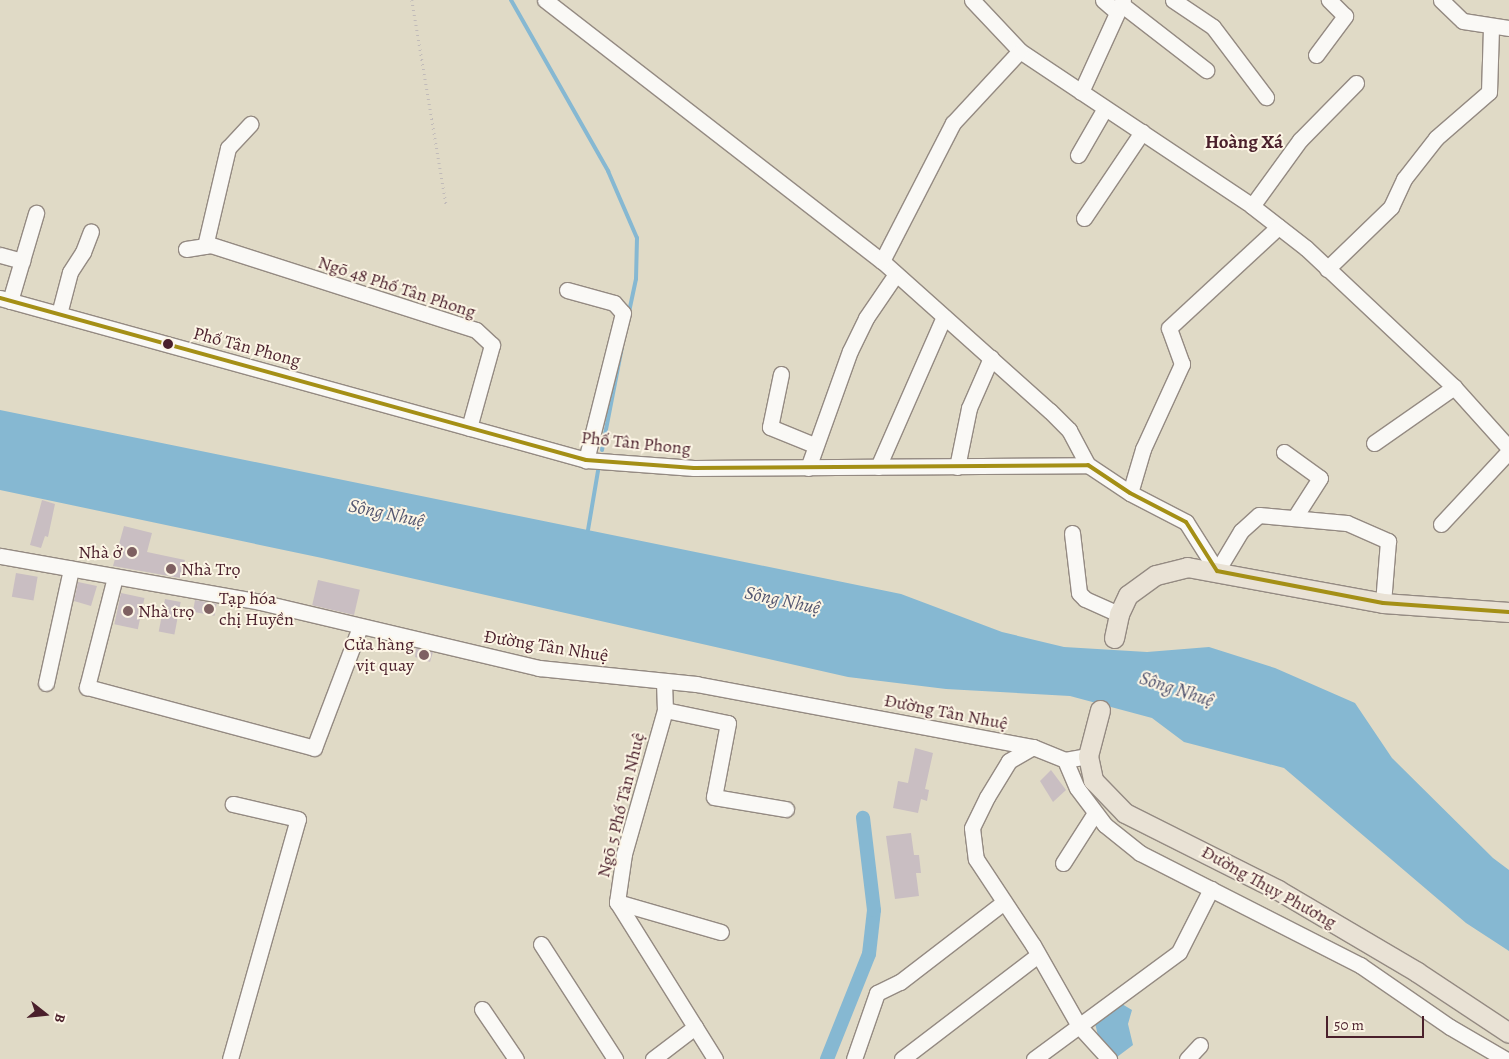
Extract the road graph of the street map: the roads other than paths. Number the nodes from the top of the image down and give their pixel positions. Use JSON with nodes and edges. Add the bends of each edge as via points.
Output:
{"nodes":[{"id":1,"x":545,"y":0,"type":"edge"},
{"id":2,"x":972,"y":0,"type":"edge"},
{"id":3,"x":1103,"y":0,"type":"edge"},
{"id":4,"x":1173,"y":0,"type":"edge"},
{"id":5,"x":1329,"y":0,"type":"edge"},
{"id":6,"x":1441,"y":0,"type":"edge"},
{"id":7,"x":1121,"y":5,"type":"edge"},
{"id":8,"x":1491,"y":27,"type":"junction"},
{"id":9,"x":1509,"y":28,"type":"edge"},
{"id":10,"x":1020,"y":51,"type":"junction"},
{"id":11,"x":1316,"y":55,"type":"dead end"},
{"id":12,"x":1206,"y":70,"type":"dead end"},
{"id":13,"x":1356,"y":83,"type":"dead end"},
{"id":14,"x":1082,"y":92,"type":"junction"},
{"id":15,"x":1266,"y":96,"type":"dead end"},
{"id":16,"x":1105,"y":108,"type":"junction"},
{"id":17,"x":250,"y":124,"type":"dead end"},
{"id":18,"x":1142,"y":132,"type":"junction"},
{"id":19,"x":1078,"y":155,"type":"dead end"},
{"id":20,"x":1252,"y":206,"type":"junction"},
{"id":21,"x":36,"y":212,"type":"dead end"},
{"id":22,"x":1084,"y":218,"type":"dead end"},
{"id":23,"x":1278,"y":227,"type":"junction"},
{"id":24,"x":91,"y":231,"type":"dead end"},
{"id":25,"x":205,"y":246,"type":"junction"},
{"id":26,"x":186,"y":249,"type":"dead end"},
{"id":27,"x":0,"y":255,"type":"edge"},
{"id":28,"x":22,"y":261,"type":"junction"},
{"id":29,"x":882,"y":261,"type":"junction"},
{"id":30,"x":1327,"y":268,"type":"junction"},
{"id":31,"x":896,"y":274,"type":"junction"},
{"id":32,"x":567,"y":290,"type":"dead end"},
{"id":33,"x":5,"y":300,"type":"edge"},
{"id":34,"x":59,"y":314,"type":"junction"},
{"id":35,"x":944,"y":317,"type":"junction"},
{"id":36,"x":991,"y":358,"type":"junction"},
{"id":37,"x":782,"y":374,"type":"dead end"},
{"id":38,"x":1454,"y":387,"type":"junction"},
{"id":39,"x":469,"y":428,"type":"junction"},
{"id":40,"x":1374,"y":443,"type":"dead end"},
{"id":41,"x":814,"y":445,"type":"junction"},
{"id":42,"x":1509,"y":450,"type":"edge"},
{"id":43,"x":1284,"y":452,"type":"dead end"},
{"id":44,"x":586,"y":460,"type":"junction"},
{"id":45,"x":1088,"y":465,"type":"junction"},
{"id":46,"x":956,"y":466,"type":"junction"},
{"id":47,"x":878,"y":467,"type":"junction"},
{"id":48,"x":808,"y":468,"type":"junction"},
{"id":49,"x":1130,"y":493,"type":"junction"},
{"id":50,"x":1296,"y":517,"type":"junction"},
{"id":51,"x":1440,"y":524,"type":"dead end"},
{"id":52,"x":1072,"y":533,"type":"dead end"},
{"id":53,"x":0,"y":556,"type":"edge"},
{"id":54,"x":72,"y":569,"type":"junction"},
{"id":55,"x":1217,"y":571,"type":"junction"},
{"id":56,"x":115,"y":577,"type":"junction"},
{"id":57,"x":1383,"y":603,"type":"junction"},
{"id":58,"x":1509,"y":612,"type":"edge"},
{"id":59,"x":1120,"y":614,"type":"junction"},
{"id":60,"x":360,"y":627,"type":"junction"},
{"id":61,"x":1114,"y":638,"type":"dead end"},
{"id":62,"x":664,"y":682,"type":"junction"},
{"id":63,"x":46,"y":683,"type":"dead end"},
{"id":64,"x":665,"y":710,"type":"junction"},
{"id":65,"x":1100,"y":710,"type":"dead end"},
{"id":66,"x":1033,"y":747,"type":"junction"},
{"id":67,"x":1088,"y":756,"type":"junction"},
{"id":68,"x":1065,"y":760,"type":"junction"},
{"id":69,"x":233,"y":804,"type":"dead end"},
{"id":70,"x":786,"y":809,"type":"dead end"},
{"id":71,"x":1095,"y":813,"type":"junction"},
{"id":72,"x":1063,"y":863,"type":"dead end"},
{"id":73,"x":1211,"y":889,"type":"junction"},
{"id":74,"x":616,"y":902,"type":"junction"},
{"id":75,"x":1004,"y":902,"type":"junction"},
{"id":76,"x":721,"y":932,"type":"dead end"},
{"id":77,"x":541,"y":944,"type":"dead end"},
{"id":78,"x":1038,"y":955,"type":"junction"},
{"id":79,"x":482,"y":1009,"type":"dead end"},
{"id":80,"x":1079,"y":1026,"type":"junction"},
{"id":81,"x":695,"y":1027,"type":"junction"},
{"id":82,"x":1509,"y":1032,"type":"edge"},
{"id":83,"x":1200,"y":1045,"type":"dead end"},
{"id":84,"x":230,"y":1059,"type":"edge"},
{"id":85,"x":516,"y":1059,"type":"edge"},
{"id":86,"x":615,"y":1059,"type":"edge"},
{"id":87,"x":652,"y":1059,"type":"edge"},
{"id":88,"x":715,"y":1059,"type":"edge"},
{"id":89,"x":854,"y":1059,"type":"edge"},
{"id":90,"x":902,"y":1059,"type":"edge"},
{"id":91,"x":1034,"y":1059,"type":"edge"},
{"id":92,"x":1109,"y":1059,"type":"edge"},
{"id":93,"x":1187,"y":1059,"type":"edge"},
{"id":94,"x":1505,"y":1059,"type":"edge"}],
"edges":[{"from":1,"to":29,"type":"street"},
{"from":2,"to":10,"type":"street"},
{"from":3,"to":7,"type":"street"},
{"from":4,"to":15,"type":"street","via":[[1213,27]]},
{"from":5,"to":11,"type":"street","via":[[1345,16]]},
{"from":6,"to":8,"type":"street","via":[[1463,21]]},
{"from":7,"to":12,"type":"street"},
{"from":7,"to":14,"type":"street"},
{"from":8,"to":9,"type":"street"},
{"from":8,"to":30,"type":"street","via":[[1489,92],[1436,138],[1404,179],[1391,207]]},
{"from":10,"to":14,"type":"street"},
{"from":10,"to":29,"type":"street","via":[[953,123]]},
{"from":13,"to":20,"type":"street","via":[[1300,140]]},
{"from":14,"to":16,"type":"street"},
{"from":16,"to":18,"type":"street"},
{"from":16,"to":19,"type":"street"},
{"from":17,"to":25,"type":"street","via":[[228,148]]},
{"from":18,"to":20,"type":"street"},
{"from":18,"to":22,"type":"street"},
{"from":20,"to":23,"type":"street"},
{"from":21,"to":28,"type":"street"},
{"from":23,"to":30,"type":"street"},
{"from":23,"to":49,"type":"street","via":[[1169,328],[1170,339],[1182,364],[1143,449]]},
{"from":24,"to":34,"type":"street","via":[[70,272]]},
{"from":25,"to":26,"type":"street","name":"Ngõ 48 Phố Tân Phong"},
{"from":25,"to":39,"type":"street","name":"Ngõ 48 Phố Tân Phong","via":[[210,244],[476,330],[492,345]]},
{"from":27,"to":28,"type":"street"},
{"from":28,"to":33,"type":"street"},
{"from":29,"to":31,"type":"street"},
{"from":30,"to":38,"type":"street"},
{"from":31,"to":35,"type":"street"},
{"from":31,"to":41,"type":"street","via":[[866,318]]},
{"from":32,"to":44,"type":"street","via":[[614,303],[623,313]]},
{"from":33,"to":34,"type":"street","name":"Phố Tân Phong"},
{"from":34,"to":39,"type":"street","name":"Phố Tân Phong"},
{"from":35,"to":36,"type":"street"},
{"from":35,"to":47,"type":"street"},
{"from":36,"to":45,"type":"street","via":[[1069,430]]},
{"from":36,"to":46,"type":"street","via":[[969,408]]},
{"from":37,"to":41,"type":"street","via":[[770,428]]},
{"from":38,"to":40,"type":"street"},
{"from":38,"to":42,"type":"street"},
{"from":39,"to":44,"type":"street","name":"Phố Tân Phong"},
{"from":41,"to":48,"type":"street"},
{"from":42,"to":51,"type":"street"},
{"from":43,"to":50,"type":"street","via":[[1320,478]]},
{"from":44,"to":48,"type":"street","name":"Phố Tân Phong","via":[[694,468]]},
{"from":45,"to":46,"type":"street","name":"Phố Tân Phong"},
{"from":45,"to":49,"type":"street"},
{"from":46,"to":47,"type":"street","name":"Phố Tân Phong"},
{"from":47,"to":48,"type":"street","name":"Phố Tân Phong"},
{"from":49,"to":55,"type":"street","via":[[1186,522]]},
{"from":50,"to":55,"type":"street","via":[[1259,515],[1241,531]]},
{"from":50,"to":57,"type":"street","via":[[1347,523],[1388,541]]},
{"from":52,"to":59,"type":"street","via":[[1080,596]]},
{"from":53,"to":54,"type":"street","name":"Đường Tân Nhuệ"},
{"from":54,"to":56,"type":"street","name":"Đường Tân Nhuệ"},
{"from":54,"to":63,"type":"street"},
{"from":55,"to":57,"type":"main road"},
{"from":55,"to":59,"type":"main road","via":[[1187,568],[1156,575],[1128,595]]},
{"from":56,"to":60,"type":"street","name":"Đường Tân Nhuệ","via":[[260,602]]},
{"from":56,"to":60,"type":"street","via":[[87,687],[314,748]]},
{"from":57,"to":58,"type":"main road"},
{"from":59,"to":61,"type":"main road"},
{"from":60,"to":62,"type":"street","name":"Đường Tân Nhuệ","via":[[539,668]]},
{"from":62,"to":64,"type":"street","name":"Ngõ 5 Phố Tân Nhuệ"},
{"from":62,"to":66,"type":"street","name":"Đường Tân Nhuệ","via":[[696,684]]},
{"from":64,"to":70,"type":"street","via":[[728,723],[714,797]]},
{"from":64,"to":74,"type":"street","name":"Ngõ 5 Phố Tân Nhuệ","via":[[624,854]]},
{"from":65,"to":67,"type":"main road","name":"Đường Thụy Phương"},
{"from":66,"to":68,"type":"street","name":"Đường Tân Nhuệ"},
{"from":66,"to":75,"type":"street","via":[[1009,761],[972,828],[976,859]]},
{"from":67,"to":68,"type":"street"},
{"from":67,"to":82,"type":"main road","name":"Đường Thụy Phương","via":[[1093,780],[1125,814],[1278,890],[1417,972]]},
{"from":68,"to":71,"type":"street","name":"Đường Thụy Phương"},
{"from":69,"to":84,"type":"street","via":[[298,819]]},
{"from":71,"to":72,"type":"street"},
{"from":71,"to":73,"type":"street","name":"Đường Thụy Phương","via":[[1140,853]]},
{"from":73,"to":80,"type":"street","via":[[1179,952]]},
{"from":73,"to":94,"type":"street","name":"Đường Thụy Phương","via":[[1360,965],[1450,1027]]},
{"from":74,"to":76,"type":"street"},
{"from":74,"to":81,"type":"street","name":"Ngõ 5 Phố Tân Nhuệ"},
{"from":75,"to":78,"type":"street"},
{"from":75,"to":89,"type":"street","via":[[900,982],[877,993]]},
{"from":77,"to":86,"type":"street"},
{"from":78,"to":80,"type":"street"},
{"from":78,"to":90,"type":"street"},
{"from":79,"to":85,"type":"street"},
{"from":80,"to":91,"type":"street"},
{"from":80,"to":92,"type":"street"},
{"from":81,"to":87,"type":"street"},
{"from":81,"to":88,"type":"street","name":"Ngõ 5 Phố Tân Nhuệ"},
{"from":83,"to":93,"type":"street"}]}
